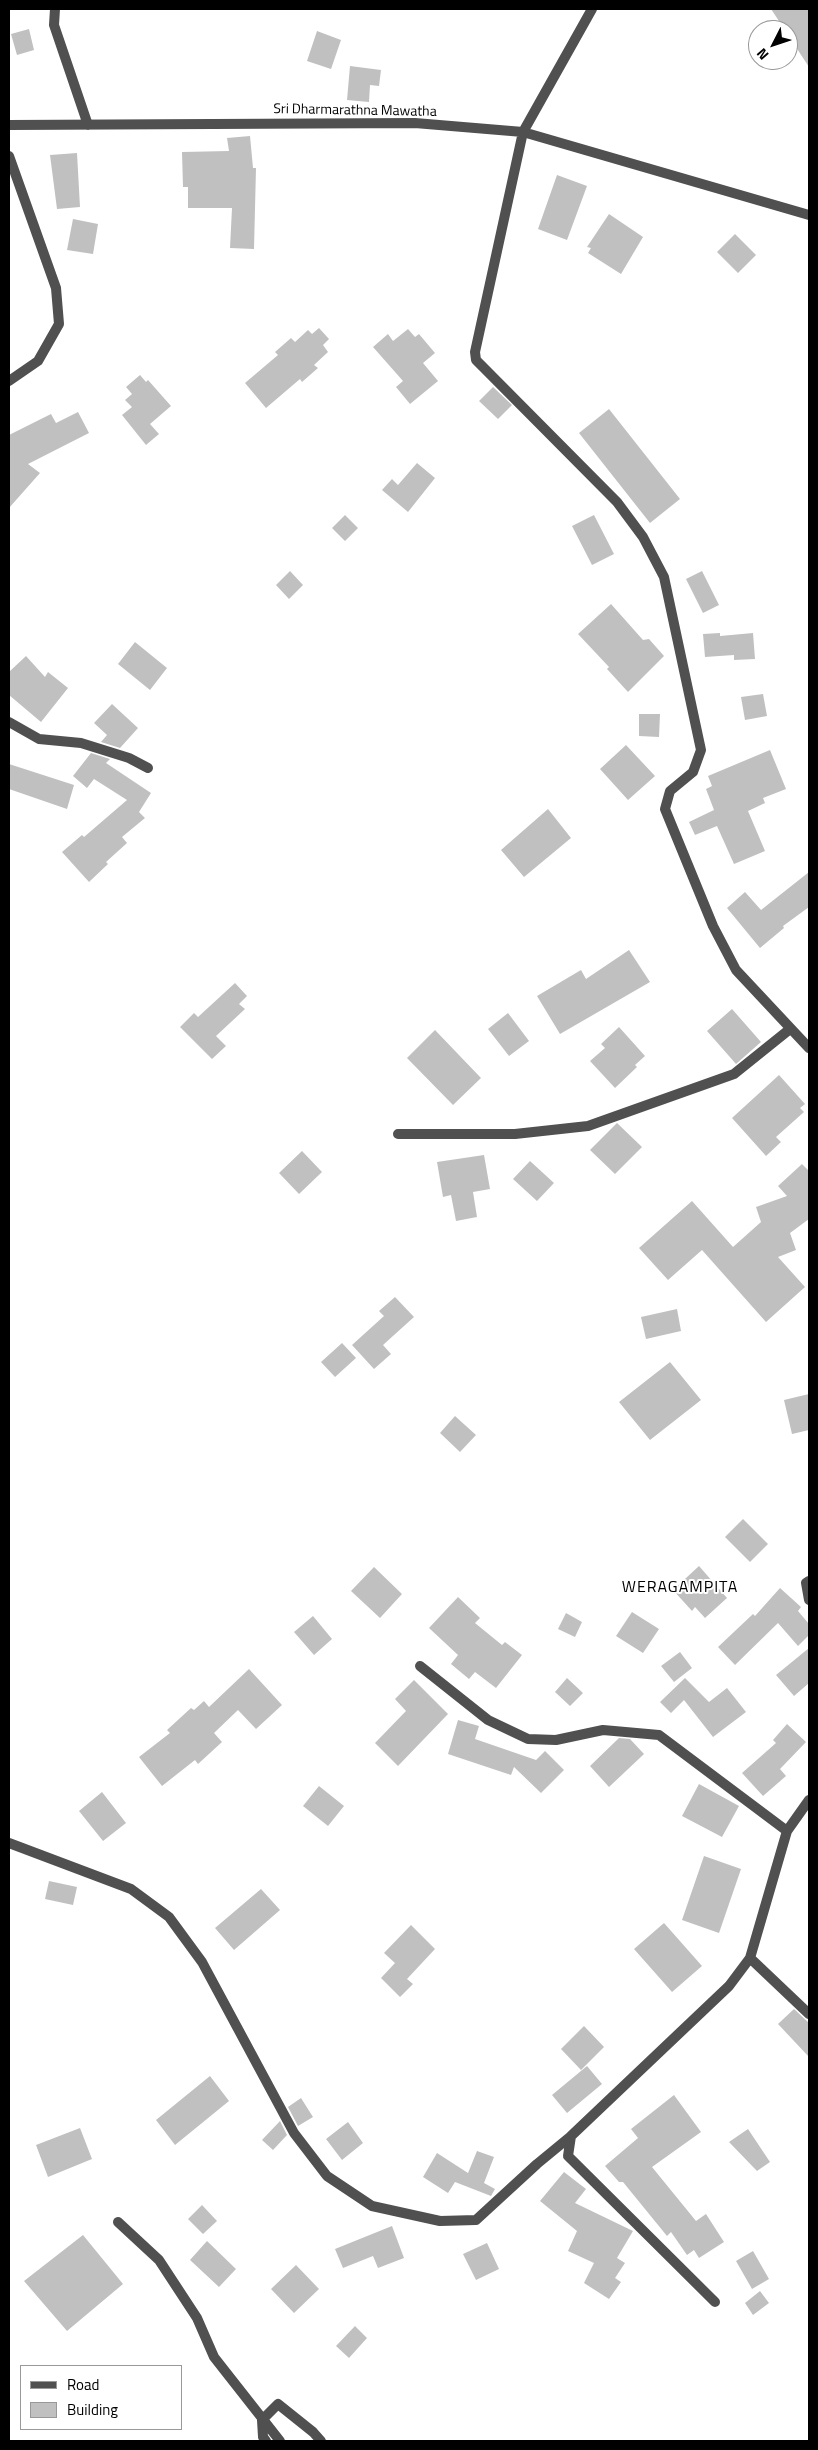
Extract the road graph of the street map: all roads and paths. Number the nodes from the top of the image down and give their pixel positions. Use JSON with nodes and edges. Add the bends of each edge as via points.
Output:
{"nodes":[{"id":1,"x":55,"y":9,"type":"edge"},
{"id":2,"x":592,"y":9,"type":"edge"},
{"id":3,"x":9,"y":125,"type":"edge"},
{"id":4,"x":88,"y":125,"type":"junction"},
{"id":5,"x":522,"y":132,"type":"junction"},
{"id":6,"x":9,"y":156,"type":"edge"},
{"id":7,"x":809,"y":215,"type":"edge"},
{"id":8,"x":9,"y":381,"type":"edge"},
{"id":9,"x":9,"y":722,"type":"edge"},
{"id":10,"x":148,"y":768,"type":"dead end"},
{"id":11,"x":790,"y":1029,"type":"junction"},
{"id":12,"x":809,"y":1048,"type":"edge"},
{"id":13,"x":398,"y":1134,"type":"dead end"},
{"id":14,"x":809,"y":1582,"type":"edge"},
{"id":15,"x":809,"y":1600,"type":"edge"},
{"id":16,"x":420,"y":1666,"type":"dead end"},
{"id":17,"x":809,"y":1800,"type":"edge"},
{"id":18,"x":787,"y":1831,"type":"junction"},
{"id":19,"x":9,"y":1843,"type":"edge"},
{"id":20,"x":750,"y":1958,"type":"junction"},
{"id":21,"x":809,"y":2014,"type":"edge"},
{"id":22,"x":572,"y":2136,"type":"junction"},
{"id":23,"x":118,"y":2222,"type":"dead end"},
{"id":24,"x":715,"y":2302,"type":"dead end"},
{"id":25,"x":262,"y":2420,"type":"junction"},
{"id":26,"x":266,"y":2441,"type":"edge"},
{"id":27,"x":280,"y":2441,"type":"edge"},
{"id":28,"x":321,"y":2441,"type":"edge"}],
"edges":[{"from":1,"to":4,"type":"street","via":[[54,25]]},
{"from":2,"to":5,"type":"street"},
{"from":3,"to":4,"type":"street","name":"Sri Dharmarathna Mawatha"},
{"from":4,"to":5,"type":"street","name":"Sri Dharmarathna Mawatha","via":[[415,123]]},
{"from":5,"to":7,"type":"street","name":"Sri Dharmarathna Mawatha"},
{"from":5,"to":11,"type":"street","via":[[475,352],[476,360],[617,502],[643,537],[664,577],[700,750],[693,772],[670,791],[665,809],[712,926],[736,970]]},
{"from":6,"to":8,"type":"street","via":[[56,288],[59,324],[38,361]]},
{"from":9,"to":10,"type":"street","via":[[38,739],[81,743],[129,758]]},
{"from":11,"to":12,"type":"street"},
{"from":11,"to":13,"type":"street","via":[[734,1074],[588,1126],[515,1134]]},
{"from":14,"to":15,"type":"street","via":[[806,1583]]},
{"from":16,"to":18,"type":"street","via":[[488,1720],[528,1739],[556,1740],[603,1730],[658,1735]]},
{"from":17,"to":18,"type":"street"},
{"from":18,"to":20,"type":"street"},
{"from":19,"to":22,"type":"street","via":[[131,1889],[169,1917],[202,1962],[294,2133],[327,2176],[372,2206],[440,2221],[476,2220]]},
{"from":20,"to":21,"type":"street"},
{"from":20,"to":22,"type":"street","via":[[729,1986]]},
{"from":22,"to":24,"type":"street","via":[[568,2156]]},
{"from":23,"to":25,"type":"street","via":[[159,2260],[197,2318],[214,2357]]},
{"from":25,"to":26,"type":"street"},
{"from":25,"to":27,"type":"street"},
{"from":25,"to":28,"type":"street","via":[[278,2404]]}]}
